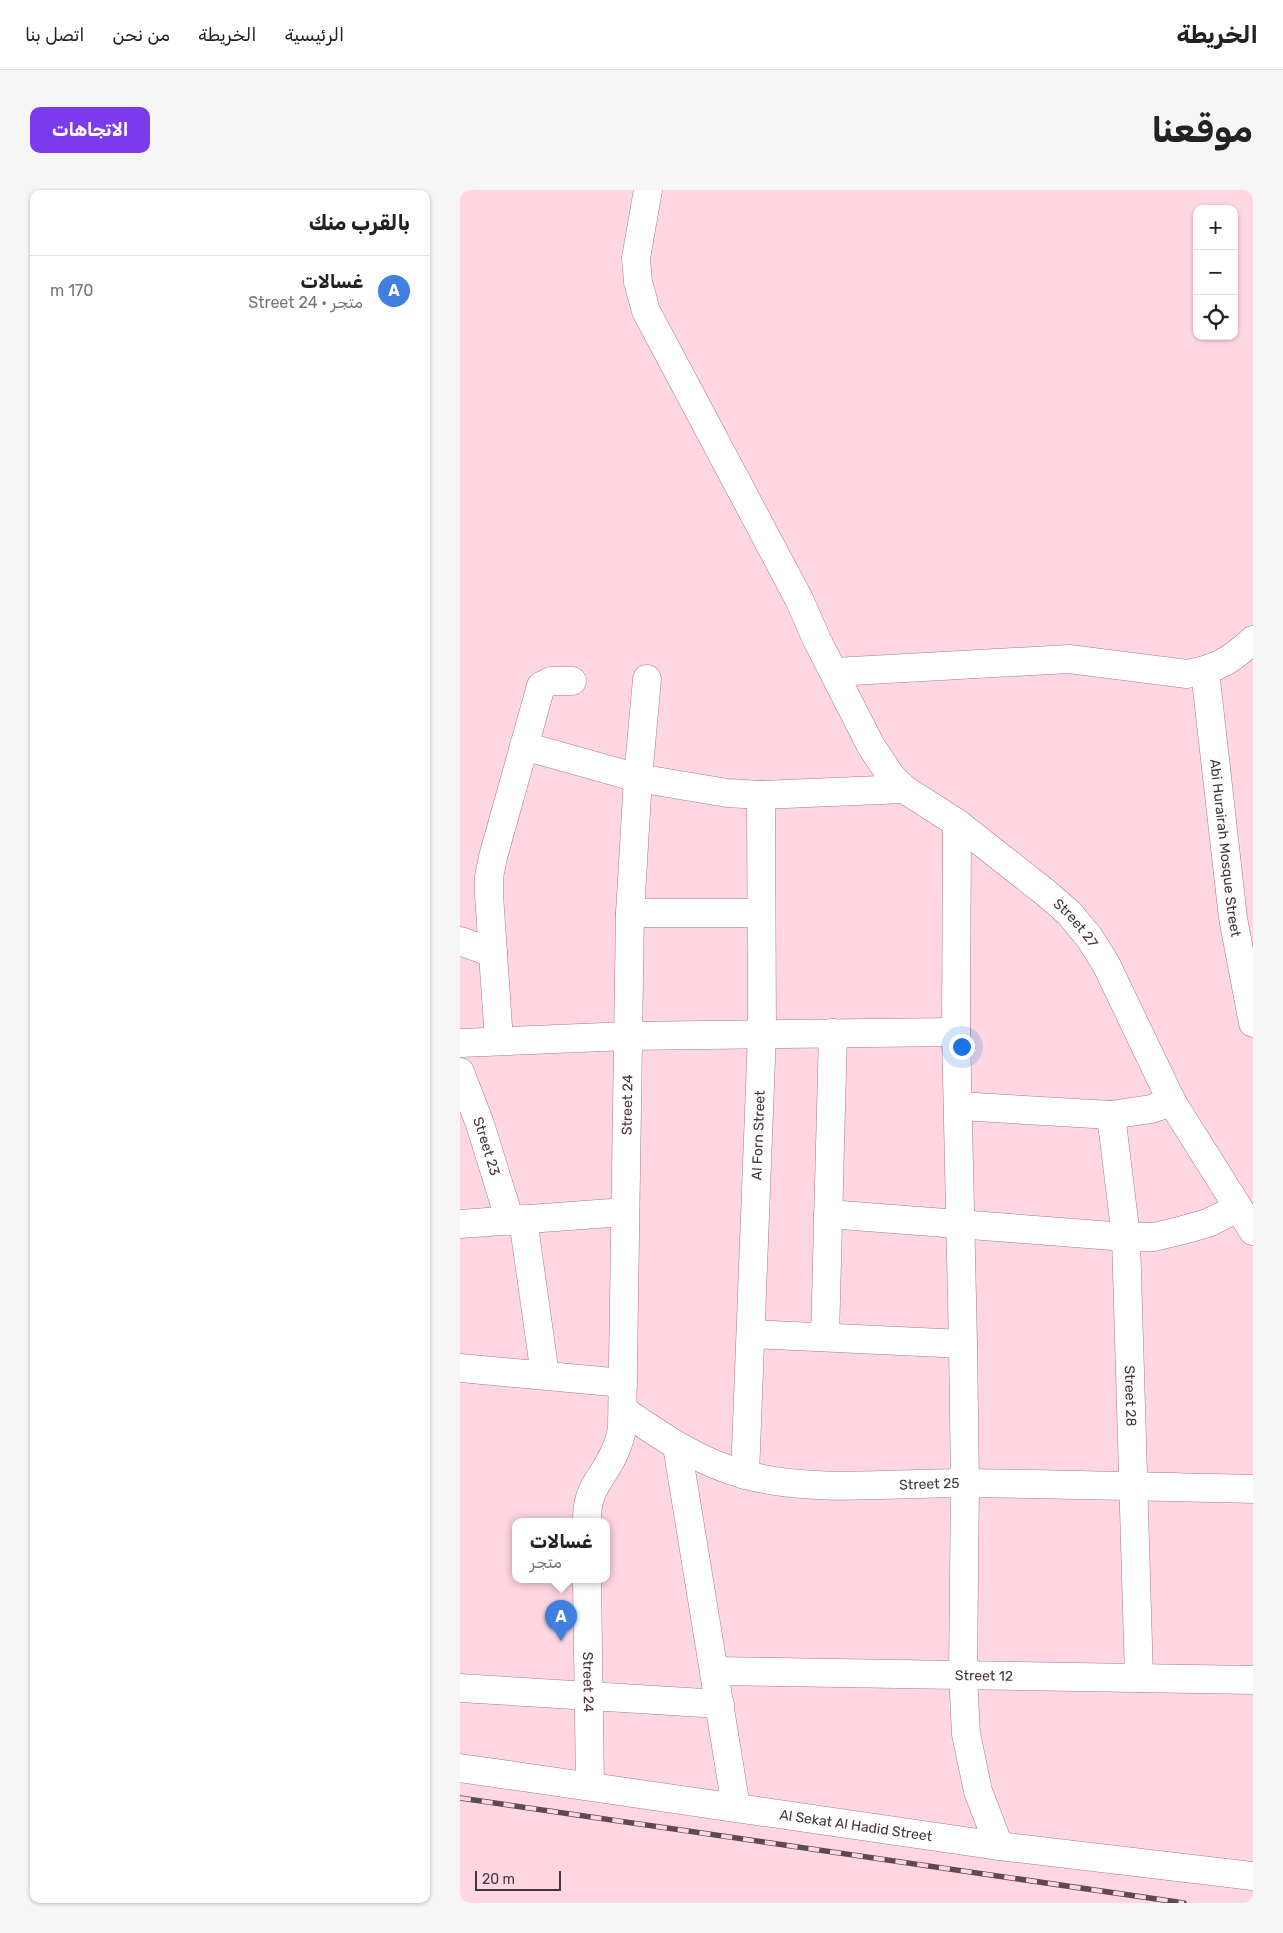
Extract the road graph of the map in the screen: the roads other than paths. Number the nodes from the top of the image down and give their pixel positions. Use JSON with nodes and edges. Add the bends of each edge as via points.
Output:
{"nodes":[{"id":1,"x":648,"y":190,"type":"edge"},
{"id":2,"x":1253,"y":640,"type":"edge"},
{"id":3,"x":1204,"y":671,"type":"junction"},
{"id":4,"x":834,"y":672,"type":"junction"},
{"id":5,"x":647,"y":679,"type":"dead end"},
{"id":6,"x":572,"y":682,"type":"dead end"},
{"id":7,"x":524,"y":746,"type":"junction"},
{"id":8,"x":638,"y":778,"type":"junction"},
{"id":9,"x":904,"y":789,"type":"junction"},
{"id":10,"x":761,"y":795,"type":"junction"},
{"id":11,"x":957,"y":823,"type":"junction"},
{"id":12,"x":630,"y":913,"type":"junction"},
{"id":13,"x":761,"y":913,"type":"junction"},
{"id":14,"x":460,"y":941,"type":"edge"},
{"id":15,"x":493,"y":953,"type":"junction"},
{"id":16,"x":1252,"y":1019,"type":"edge"},
{"id":17,"x":956,"y":1032,"type":"junction"},
{"id":18,"x":833,"y":1033,"type":"junction"},
{"id":19,"x":762,"y":1034,"type":"junction"},
{"id":20,"x":628,"y":1036,"type":"junction"},
{"id":21,"x":499,"y":1041,"type":"junction"},
{"id":22,"x":460,"y":1043,"type":"edge"},
{"id":23,"x":460,"y":1072,"type":"edge"},
{"id":24,"x":1172,"y":1102,"type":"junction"},
{"id":25,"x":958,"y":1106,"type":"junction"},
{"id":26,"x":1111,"y":1115,"type":"junction"},
{"id":27,"x":1238,"y":1208,"type":"junction"},
{"id":28,"x":625,"y":1212,"type":"junction"},
{"id":29,"x":828,"y":1214,"type":"junction"},
{"id":30,"x":517,"y":1220,"type":"junction"},
{"id":31,"x":460,"y":1224,"type":"edge"},
{"id":32,"x":961,"y":1224,"type":"junction"},
{"id":33,"x":1253,"y":1231,"type":"edge"},
{"id":34,"x":1126,"y":1237,"type":"junction"},
{"id":35,"x":752,"y":1334,"type":"junction"},
{"id":36,"x":825,"y":1337,"type":"junction"},
{"id":37,"x":964,"y":1344,"type":"junction"},
{"id":38,"x":460,"y":1368,"type":"edge"},
{"id":39,"x":545,"y":1375,"type":"junction"},
{"id":40,"x":623,"y":1396,"type":"junction"},
{"id":41,"x":676,"y":1446,"type":"junction"},
{"id":42,"x":745,"y":1475,"type":"junction"},
{"id":43,"x":965,"y":1483,"type":"junction"},
{"id":44,"x":1134,"y":1487,"type":"junction"},
{"id":45,"x":1253,"y":1489,"type":"edge"},
{"id":46,"x":587,"y":1518,"type":"edge"},
{"id":47,"x":587,"y":1583,"type":"edge"},
{"id":48,"x":714,"y":1671,"type":"junction"},
{"id":49,"x":963,"y":1675,"type":"junction"},
{"id":50,"x":1139,"y":1678,"type":"junction"},
{"id":51,"x":1253,"y":1680,"type":"edge"},
{"id":52,"x":460,"y":1688,"type":"edge"},
{"id":53,"x":589,"y":1696,"type":"junction"},
{"id":54,"x":720,"y":1704,"type":"junction"},
{"id":55,"x":460,"y":1768,"type":"edge"},
{"id":56,"x":590,"y":1786,"type":"junction"},
{"id":57,"x":736,"y":1807,"type":"junction"},
{"id":58,"x":999,"y":1846,"type":"junction"},
{"id":59,"x":1253,"y":1876,"type":"edge"}],
"edges":[{"from":1,"to":4,"type":"street","name":"Street 27","via":[[636,258],[646,311],[799,599]]},
{"from":2,"to":3,"type":"street","via":[[1221,665]]},
{"from":3,"to":4,"type":"street","via":[[1187,674],[1069,659]]},
{"from":3,"to":16,"type":"street","name":"Abi Hurairah Mosque Street","via":[[1233,918]]},
{"from":4,"to":9,"type":"street","name":"Street 27","via":[[880,762]]},
{"from":5,"to":8,"type":"street","name":"Street 24"},
{"from":6,"to":7,"type":"street","via":[[551,682],[541,686]]},
{"from":7,"to":8,"type":"street"},
{"from":7,"to":15,"type":"street","via":[[490,877]]},
{"from":8,"to":10,"type":"street"},
{"from":8,"to":12,"type":"street","name":"Street 24"},
{"from":9,"to":10,"type":"street"},
{"from":9,"to":11,"type":"street","name":"Street 27"},
{"from":10,"to":13,"type":"street","name":"Al Forn Street"},
{"from":11,"to":17,"type":"street"},
{"from":11,"to":24,"type":"street","name":"Street 27","via":[[1070,913],[1089,937],[1106,964]]},
{"from":12,"to":13,"type":"street"},
{"from":12,"to":20,"type":"street","name":"Street 24"},
{"from":13,"to":19,"type":"street","name":"Al Forn Street"},
{"from":14,"to":15,"type":"street"},
{"from":15,"to":21,"type":"street"},
{"from":17,"to":18,"type":"street"},
{"from":17,"to":25,"type":"street"},
{"from":18,"to":19,"type":"street"},
{"from":18,"to":29,"type":"street"},
{"from":19,"to":20,"type":"street"},
{"from":19,"to":35,"type":"street","name":"Al Forn Street"},
{"from":20,"to":21,"type":"street"},
{"from":20,"to":28,"type":"street","name":"Street 24"},
{"from":21,"to":22,"type":"street"},
{"from":23,"to":30,"type":"street","name":"Street 23"},
{"from":24,"to":26,"type":"street"},
{"from":24,"to":27,"type":"street","name":"Street 27"},
{"from":25,"to":26,"type":"street"},
{"from":25,"to":32,"type":"street"},
{"from":26,"to":34,"type":"street","name":"Street 28"},
{"from":27,"to":33,"type":"street","name":"Street 27"},
{"from":27,"to":34,"type":"street","via":[[1208,1223],[1183,1230],[1154,1237]]},
{"from":28,"to":30,"type":"street"},
{"from":28,"to":40,"type":"street","name":"Street 24"},
{"from":29,"to":32,"type":"street"},
{"from":29,"to":36,"type":"street"},
{"from":30,"to":31,"type":"street"},
{"from":30,"to":39,"type":"street","name":"Street 23"},
{"from":32,"to":34,"type":"street"},
{"from":32,"to":37,"type":"street"},
{"from":34,"to":44,"type":"street","name":"Street 28"},
{"from":35,"to":36,"type":"street"},
{"from":35,"to":42,"type":"street","name":"Al Forn Street"},
{"from":36,"to":37,"type":"street"},
{"from":37,"to":43,"type":"street"},
{"from":38,"to":39,"type":"street"},
{"from":39,"to":40,"type":"street"},
{"from":40,"to":41,"type":"street","name":"Street 25"},
{"from":40,"to":46,"type":"street","name":"Street 24","via":[[622,1430],[616,1449],[590,1494]]},
{"from":41,"to":42,"type":"street","name":"Street 25"},
{"from":41,"to":48,"type":"street"},
{"from":42,"to":43,"type":"street","name":"Street 25","via":[[811,1485]]},
{"from":43,"to":44,"type":"street","name":"Street 25"},
{"from":43,"to":49,"type":"street"},
{"from":44,"to":45,"type":"street","name":"Street 25"},
{"from":44,"to":50,"type":"street","name":"Street 28"},
{"from":47,"to":53,"type":"street","name":"Street 24"},
{"from":48,"to":49,"type":"street","name":"Street 12"},
{"from":48,"to":54,"type":"street"},
{"from":49,"to":50,"type":"street","name":"Street 12"},
{"from":49,"to":58,"type":"street","via":[[966,1734],[978,1791]]},
{"from":50,"to":51,"type":"street","name":"Street 12"},
{"from":52,"to":53,"type":"street"},
{"from":53,"to":54,"type":"street"},
{"from":53,"to":56,"type":"street","name":"Street 24"},
{"from":54,"to":57,"type":"street"},
{"from":55,"to":56,"type":"street","name":"Al Sekat Al Hadid Street"},
{"from":56,"to":57,"type":"street","name":"Al Sekat Al Hadid Street"},
{"from":57,"to":58,"type":"street","name":"Al Sekat Al Hadid Street"},
{"from":58,"to":59,"type":"street","name":"Al Sekat Al Hadid Street"}]}
